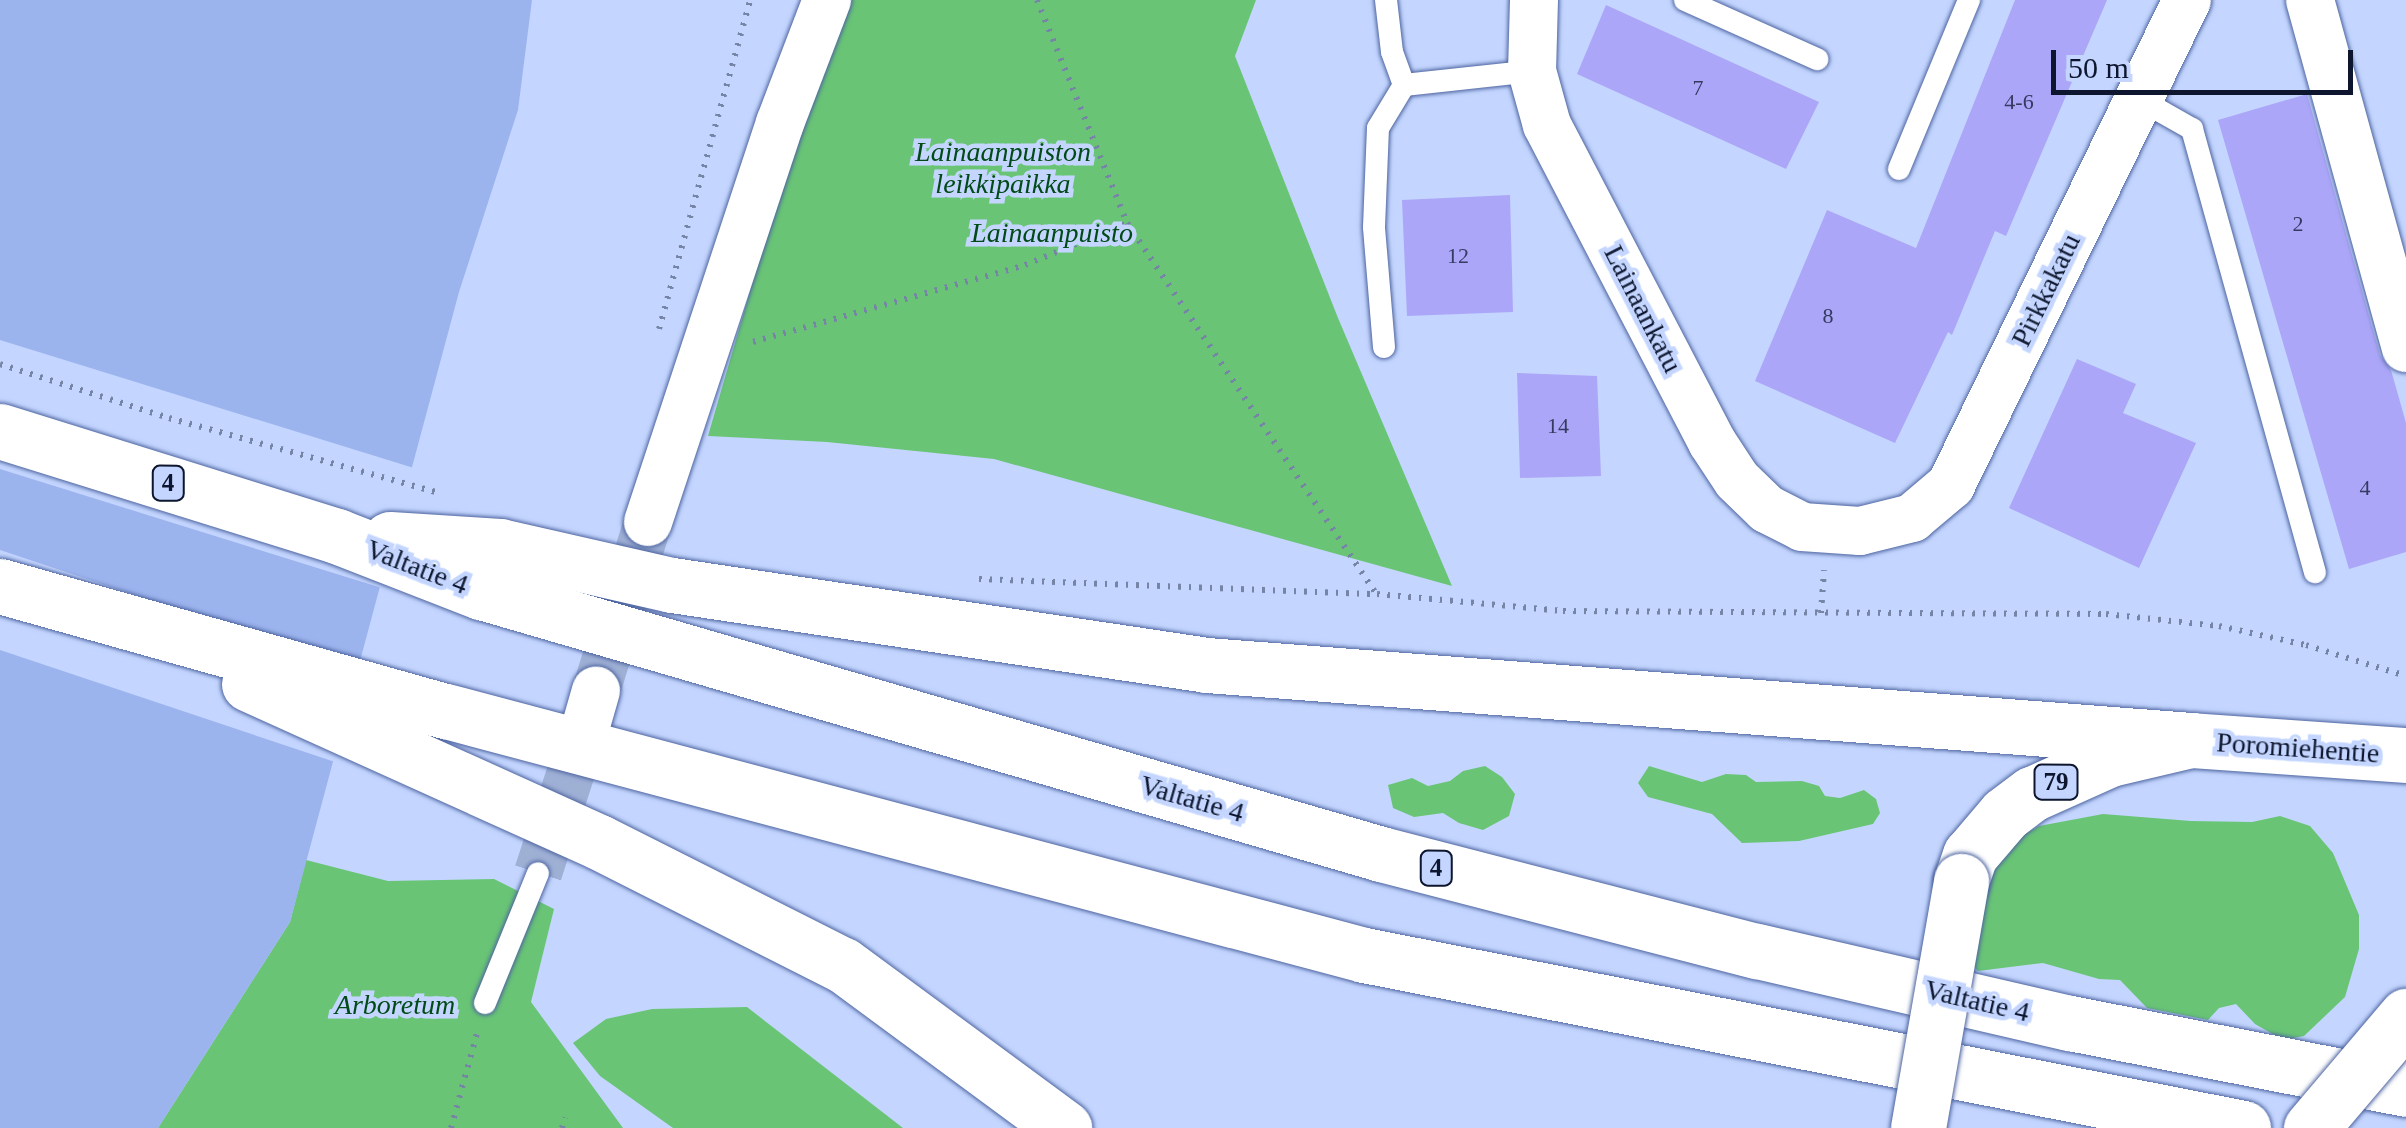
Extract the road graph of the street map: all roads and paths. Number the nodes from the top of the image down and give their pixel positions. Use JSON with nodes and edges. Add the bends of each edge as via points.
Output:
{"nodes":[{"id":1,"x":750,"y":0,"type":"edge"},
{"id":2,"x":827,"y":0,"type":"edge"},
{"id":3,"x":1038,"y":0,"type":"edge"},
{"id":4,"x":1386,"y":0,"type":"edge"},
{"id":5,"x":1534,"y":0,"type":"edge"},
{"id":6,"x":1685,"y":0,"type":"edge"},
{"id":7,"x":1969,"y":0,"type":"edge"},
{"id":8,"x":2187,"y":0,"type":"edge"},
{"id":9,"x":2310,"y":0,"type":"edge"},
{"id":10,"x":1817,"y":59,"type":"dead end"},
{"id":11,"x":1532,"y":70,"type":"junction"},
{"id":12,"x":1404,"y":85,"type":"junction"},
{"id":13,"x":2139,"y":99,"type":"junction"},
{"id":14,"x":1900,"y":168,"type":"dead end"},
{"id":15,"x":1127,"y":223,"type":"junction"},
{"id":16,"x":659,"y":329,"type":"dead end"},
{"id":17,"x":1384,"y":347,"type":"dead end"},
{"id":18,"x":2406,"y":348,"type":"edge"},
{"id":19,"x":704,"y":355,"type":"junction"},
{"id":20,"x":0,"y":364,"type":"edge"},
{"id":21,"x":0,"y":431,"type":"edge"},
{"id":22,"x":450,"y":495,"type":"dead end"},
{"id":23,"x":648,"y":522,"type":"tunnel mouth"},
{"id":24,"x":1860,"y":531,"type":"joint"},
{"id":25,"x":490,"y":569,"type":"junction"},
{"id":26,"x":2316,"y":572,"type":"dead end"},
{"id":27,"x":975,"y":579,"type":"dead end"},
{"id":28,"x":0,"y":586,"type":"edge"},
{"id":29,"x":1377,"y":594,"type":"junction"},
{"id":30,"x":115,"y":621,"type":"junction"},
{"id":31,"x":2406,"y":676,"type":"edge"},
{"id":32,"x":2191,"y":740,"type":"junction"},
{"id":33,"x":2395,"y":766,"type":"edge"},
{"id":34,"x":538,"y":872,"type":"tunnel mouth"},
{"id":35,"x":485,"y":1003,"type":"joint"},
{"id":36,"x":2406,"y":1016,"type":"edge"},
{"id":37,"x":2406,"y":1089,"type":"edge"},
{"id":38,"x":565,"y":1117,"type":"dead end"},
{"id":39,"x":450,"y":1128,"type":"edge"},
{"id":40,"x":562,"y":1128,"type":"edge"},
{"id":41,"x":1064,"y":1128,"type":"edge"},
{"id":42,"x":1918,"y":1128,"type":"edge"},
{"id":43,"x":2243,"y":1128,"type":"edge"},
{"id":44,"x":2311,"y":1128,"type":"edge"}],
"edges":[{"from":1,"to":16,"type":"path"},
{"from":2,"to":19,"type":"street"},
{"from":3,"to":15,"type":"path"},
{"from":4,"to":12,"type":"lane"},
{"from":5,"to":11,"type":"street","name":"Lainaankatu"},
{"from":6,"to":10,"type":"lane"},
{"from":7,"to":14,"type":"lane"},
{"from":8,"to":13,"type":"street","name":"Pirkkakatu"},
{"from":9,"to":18,"type":"street"},
{"from":11,"to":12,"type":"lane"},
{"from":11,"to":24,"type":"street","name":"Lainaankatu","via":[[1548,125],[1737,480],[1767,509],[1802,527]]},
{"from":12,"to":17,"type":"lane","via":[[1378,128],[1374,227]]},
{"from":13,"to":24,"type":"street","name":"Pirkkakatu","via":[[1951,485],[1912,518]]},
{"from":13,"to":26,"type":"lane","via":[[2192,129]]},
{"from":15,"to":19,"type":"path","via":[[1025,266]]},
{"from":15,"to":29,"type":"path"},
{"from":19,"to":23,"type":"street"},
{"from":20,"to":22,"type":"path"},
{"from":21,"to":25,"type":"main road","name":"Valtatie 4","number":"4","via":[[337,536]]},
{"from":25,"to":32,"type":"main road","name":"Poromiehentie","via":[[672,585],[1207,665]]},
{"from":25,"to":37,"type":"main road","name":"Valtatie 4","number":"4","via":[[1400,859],[1978,1002]]},
{"from":27,"to":29,"type":"path"},
{"from":28,"to":30,"type":"main road"},
{"from":29,"to":31,"type":"path","via":[[1563,610],[2106,614],[2220,626]]},
{"from":30,"to":41,"type":"main road","via":[[599,842],[842,965]]},
{"from":30,"to":43,"type":"main road","via":[[1364,955]]},
{"from":32,"to":33,"type":"main road","name":"Poromiehentie","number":"79"},
{"from":32,"to":42,"type":"main road","number":"79","bridge":true,"via":[[2110,760],[2032,794],[1970,855]]},
{"from":34,"to":35,"type":"lane"},
{"from":35,"to":39,"type":"path"},
{"from":36,"to":44,"type":"main road","bridge":true},
{"from":38,"to":40,"type":"path"}]}
